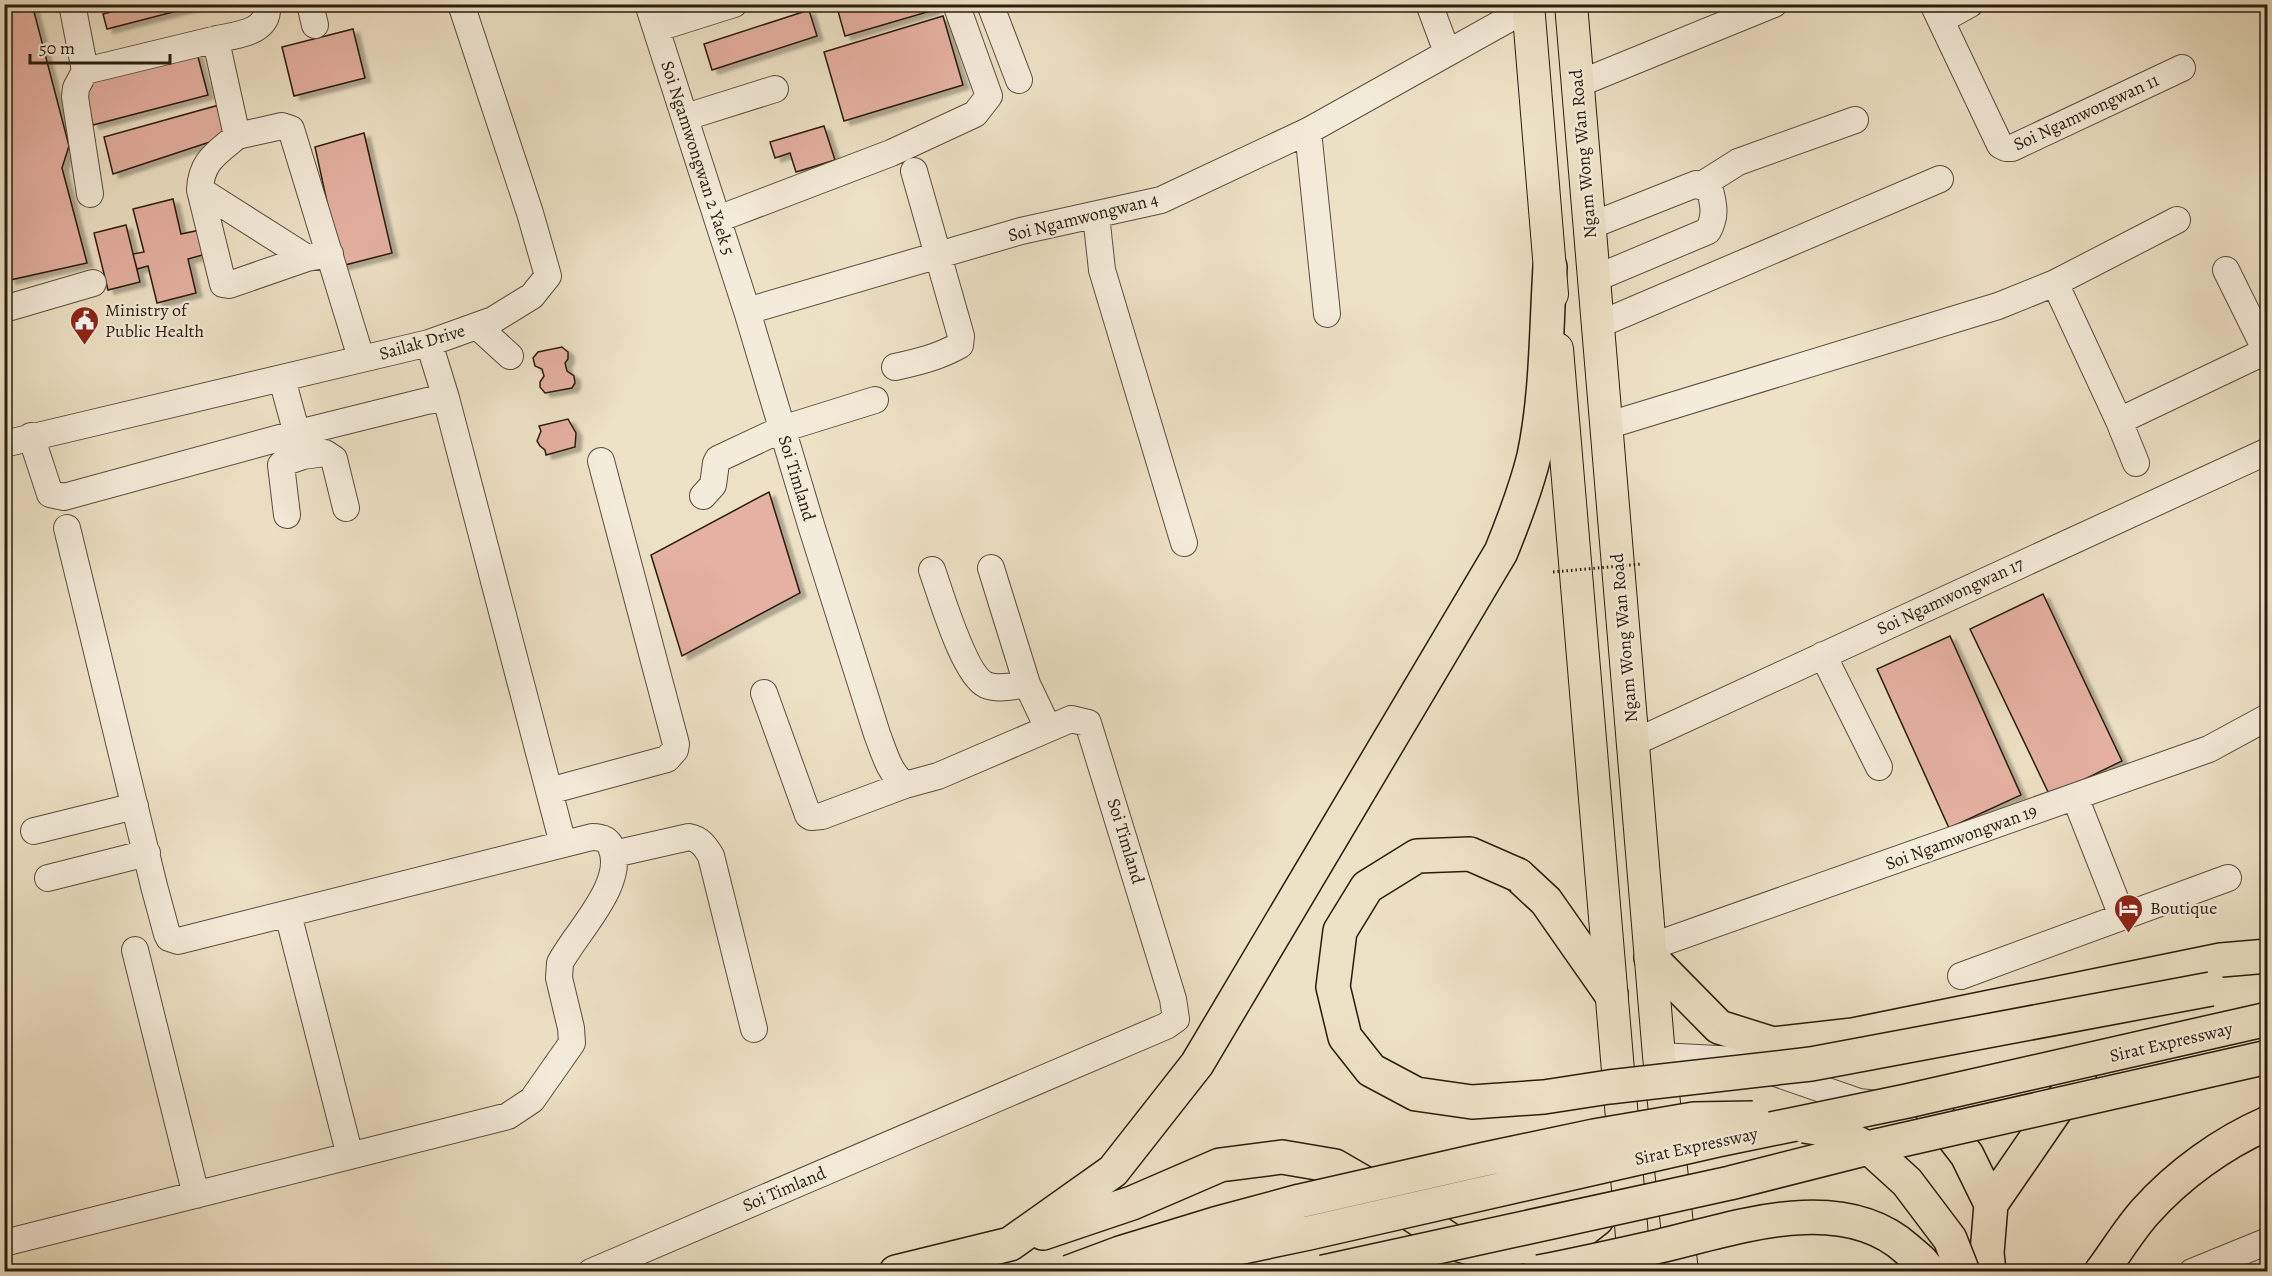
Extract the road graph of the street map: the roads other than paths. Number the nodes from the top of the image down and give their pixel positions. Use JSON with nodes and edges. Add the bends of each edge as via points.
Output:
{"nodes":[{"id":1,"x":72,"y":4,"type":"edge"},
{"id":2,"x":267,"y":4,"type":"edge"},
{"id":3,"x":461,"y":4,"type":"edge"},
{"id":4,"x":648,"y":4,"type":"edge"},
{"id":5,"x":734,"y":4,"type":"edge"},
{"id":6,"x":956,"y":4,"type":"edge"},
{"id":7,"x":990,"y":4,"type":"edge"},
{"id":8,"x":1429,"y":4,"type":"edge"},
{"id":9,"x":1571,"y":4,"type":"edge"},
{"id":10,"x":1774,"y":4,"type":"edge"},
{"id":11,"x":1970,"y":4,"type":"edge"},
{"id":12,"x":1528,"y":6,"type":"edge"},
{"id":13,"x":1937,"y":12,"type":"edge"},
{"id":14,"x":658,"y":28,"type":"junction"},
{"id":15,"x":217,"y":39,"type":"junction"},
{"id":16,"x":1448,"y":52,"type":"junction"},
{"id":17,"x":2182,"y":68,"type":"dead end"},
{"id":18,"x":85,"y":71,"type":"junction"},
{"id":19,"x":1019,"y":80,"type":"dead end"},
{"id":20,"x":1578,"y":84,"type":"junction"},
{"id":21,"x":775,"y":89,"type":"dead end"},
{"id":22,"x":686,"y":117,"type":"junction"},
{"id":23,"x":1855,"y":120,"type":"dead end"},
{"id":24,"x":1308,"y":130,"type":"junction"},
{"id":25,"x":237,"y":136,"type":"junction"},
{"id":26,"x":914,"y":171,"type":"dead end"},
{"id":27,"x":1940,"y":179,"type":"dead end"},
{"id":28,"x":1700,"y":186,"type":"junction"},
{"id":29,"x":200,"y":190,"type":"junction"},
{"id":30,"x":90,"y":194,"type":"dead end"},
{"id":31,"x":1096,"y":215,"type":"junction"},
{"id":32,"x":718,"y":219,"type":"junction"},
{"id":33,"x":2177,"y":220,"type":"dead end"},
{"id":34,"x":1590,"y":226,"type":"junction"},
{"id":35,"x":318,"y":256,"type":"junction"},
{"id":36,"x":937,"y":256,"type":"junction"},
{"id":37,"x":1550,"y":267,"type":"junction"},
{"id":38,"x":2226,"y":270,"type":"dead end"},
{"id":39,"x":1594,"y":279,"type":"junction"},
{"id":40,"x":93,"y":283,"type":"dead end"},
{"id":41,"x":2055,"y":283,"type":"junction"},
{"id":42,"x":4,"y":309,"type":"edge"},
{"id":43,"x":747,"y":311,"type":"junction"},
{"id":44,"x":1327,"y":314,"type":"dead end"},
{"id":45,"x":1598,"y":325,"type":"junction"},
{"id":46,"x":477,"y":326,"type":"junction"},
{"id":47,"x":429,"y":343,"type":"junction"},
{"id":48,"x":2267,"y":352,"type":"edge"},
{"id":49,"x":510,"y":356,"type":"dead end"},
{"id":50,"x":361,"y":358,"type":"junction"},
{"id":51,"x":895,"y":367,"type":"dead end"},
{"id":52,"x":282,"y":379,"type":"junction"},
{"id":53,"x":446,"y":398,"type":"junction"},
{"id":54,"x":875,"y":400,"type":"dead end"},
{"id":55,"x":2119,"y":421,"type":"junction"},
{"id":56,"x":1606,"y":426,"type":"junction"},
{"id":57,"x":783,"y":429,"type":"junction"},
{"id":58,"x":31,"y":436,"type":"junction"},
{"id":59,"x":4,"y":444,"type":"edge"},
{"id":60,"x":300,"y":445,"type":"junction"},
{"id":61,"x":2268,"y":451,"type":"edge"},
{"id":62,"x":601,"y":461,"type":"dead end"},
{"id":63,"x":2136,"y":463,"type":"dead end"},
{"id":64,"x":703,"y":496,"type":"dead end"},
{"id":65,"x":346,"y":508,"type":"dead end"},
{"id":66,"x":287,"y":515,"type":"dead end"},
{"id":67,"x":67,"y":528,"type":"dead end"},
{"id":68,"x":1184,"y":543,"type":"dead end"},
{"id":69,"x":991,"y":568,"type":"dead end"},
{"id":70,"x":932,"y":570,"type":"dead end"},
{"id":71,"x":1823,"y":655,"type":"junction"},
{"id":72,"x":1027,"y":684,"type":"junction"},
{"id":73,"x":764,"y":693,"type":"dead end"},
{"id":74,"x":2268,"y":717,"type":"edge"},
{"id":75,"x":1048,"y":728,"type":"junction"},
{"id":76,"x":1633,"y":742,"type":"junction"},
{"id":77,"x":1879,"y":767,"type":"dead end"},
{"id":78,"x":905,"y":785,"type":"junction"},
{"id":79,"x":549,"y":791,"type":"junction"},
{"id":80,"x":2075,"y":797,"type":"junction"},
{"id":81,"x":135,"y":806,"type":"junction"},
{"id":82,"x":34,"y":831,"type":"dead end"},
{"id":83,"x":562,"y":844,"type":"junction"},
{"id":84,"x":147,"y":853,"type":"junction"},
{"id":85,"x":614,"y":854,"type":"junction"},
{"id":86,"x":48,"y":878,"type":"dead end"},
{"id":87,"x":2228,"y":878,"type":"dead end"},
{"id":88,"x":288,"y":914,"type":"junction"},
{"id":89,"x":2122,"y":916,"type":"junction"},
{"id":90,"x":135,"y":950,"type":"dead end"},
{"id":91,"x":1651,"y":953,"type":"junction"},
{"id":92,"x":2268,"y":956,"type":"edge"},
{"id":93,"x":2268,"y":972,"type":"edge"},
{"id":94,"x":1960,"y":976,"type":"dead end"},
{"id":95,"x":1611,"y":994,"type":"junction"},
{"id":96,"x":2268,"y":1019,"type":"edge"},
{"id":97,"x":754,"y":1029,"type":"dead end"},
{"id":98,"x":2268,"y":1034,"type":"edge"},
{"id":99,"x":1659,"y":1056,"type":"junction"},
{"id":100,"x":2268,"y":1057,"type":"edge"},
{"id":101,"x":2079,"y":1076,"type":"junction"},
{"id":102,"x":1930,"y":1107,"type":"junction"},
{"id":103,"x":2268,"y":1124,"type":"edge"},
{"id":104,"x":350,"y":1156,"type":"junction"},
{"id":105,"x":1629,"y":1192,"type":"junction"},
{"id":106,"x":196,"y":1195,"type":"junction"},
{"id":107,"x":1990,"y":1204,"type":"junction"},
{"id":108,"x":2268,"y":1240,"type":"edge"},
{"id":109,"x":4,"y":1243,"type":"edge"},
{"id":110,"x":1010,"y":1244,"type":"junction"},
{"id":111,"x":591,"y":1272,"type":"edge"},
{"id":112,"x":896,"y":1272,"type":"edge"},
{"id":113,"x":1069,"y":1272,"type":"edge"},
{"id":114,"x":1124,"y":1272,"type":"edge"},
{"id":115,"x":1323,"y":1272,"type":"edge"},
{"id":116,"x":1539,"y":1272,"type":"edge"},
{"id":117,"x":1635,"y":1272,"type":"edge"},
{"id":118,"x":1682,"y":1272,"type":"edge"},
{"id":119,"x":1929,"y":1272,"type":"edge"},
{"id":120,"x":1963,"y":1272,"type":"edge"},
{"id":121,"x":1989,"y":1272,"type":"edge"},
{"id":122,"x":2102,"y":1272,"type":"edge"},
{"id":123,"x":2192,"y":1272,"type":"edge"}],
"edges":[{"from":1,"to":18,"type":"street"},
{"from":2,"to":15,"type":"street","via":[[268,12],[253,31]]},
{"from":3,"to":46,"type":"street","name":"Sailak Drive","via":[[548,276],[532,296]]},
{"from":4,"to":14,"type":"street","name":"Soi Ngamwongwan 2 Yaek 5"},
{"from":5,"to":14,"type":"street"},
{"from":6,"to":32,"type":"street","via":[[989,96],[975,114],[891,153]]},
{"from":7,"to":19,"type":"street"},
{"from":8,"to":16,"type":"street"},
{"from":9,"to":20,"type":"main road","name":"Ngam Wong Wan Road"},
{"from":10,"to":20,"type":"street"},
{"from":11,"to":13,"type":"street"},
{"from":12,"to":16,"type":"street","name":"Soi Ngamwongwan 4"},
{"from":12,"to":37,"type":"main road"},
{"from":13,"to":17,"type":"street","name":"Soi Ngamwongwan 11","via":[[2000,145],[2006,148]]},
{"from":14,"to":22,"type":"street","name":"Soi Ngamwongwan 2 Yaek 5"},
{"from":15,"to":18,"type":"street"},
{"from":15,"to":25,"type":"street"},
{"from":16,"to":24,"type":"street","name":"Soi Ngamwongwan 4"},
{"from":18,"to":30,"type":"street","via":[[75,97]]},
{"from":20,"to":34,"type":"main road","name":"Ngam Wong Wan Road"},
{"from":21,"to":22,"type":"street"},
{"from":22,"to":32,"type":"street","name":"Soi Ngamwongwan 2 Yaek 5"},
{"from":23,"to":28,"type":"street","via":[[1738,162]]},
{"from":24,"to":31,"type":"street","name":"Soi Ngamwongwan 4","via":[[1161,200]]},
{"from":24,"to":44,"type":"street"},
{"from":25,"to":29,"type":"street","via":[[209,160],[203,169]]},
{"from":25,"to":35,"type":"street","via":[[282,126],[291,129]]},
{"from":26,"to":36,"type":"street"},
{"from":27,"to":45,"type":"street"},
{"from":28,"to":34,"type":"street","via":[[1696,184]]},
{"from":28,"to":39,"type":"street","via":[[1710,190],[1715,209],[1708,231]]},
{"from":29,"to":35,"type":"street"},
{"from":29,"to":35,"type":"street","via":[[223,284]]},
{"from":31,"to":36,"type":"street","name":"Soi Ngamwongwan 4","via":[[1021,231]]},
{"from":31,"to":68,"type":"street","via":[[1102,270]]},
{"from":32,"to":43,"type":"street","name":"Soi Ngamwongwan 2 Yaek 5"},
{"from":33,"to":41,"type":"street"},
{"from":34,"to":39,"type":"main road","name":"Ngam Wong Wan Road"},
{"from":35,"to":50,"type":"street"},
{"from":36,"to":43,"type":"street","name":"Soi Ngamwongwan 4"},
{"from":36,"to":51,"type":"street","via":[[960,330],[960,345],[930,359]]},
{"from":37,"to":95,"type":"main road"},
{"from":37,"to":110,"type":"highway","via":[[1542,405],[1534,456],[1501,552],[1197,1064],[1113,1171]]},
{"from":38,"to":48,"type":"street"},
{"from":39,"to":45,"type":"main road","name":"Ngam Wong Wan Road"},
{"from":40,"to":42,"type":"street"},
{"from":41,"to":55,"type":"street"},
{"from":41,"to":56,"type":"street","via":[[1998,306]]},
{"from":43,"to":57,"type":"street","name":"Soi Timland"},
{"from":45,"to":56,"type":"main road","name":"Ngam Wong Wan Road"},
{"from":46,"to":47,"type":"street","name":"Sailak Drive"},
{"from":46,"to":49,"type":"street"},
{"from":47,"to":50,"type":"street","name":"Sailak Drive"},
{"from":47,"to":53,"type":"street"},
{"from":48,"to":55,"type":"street"},
{"from":50,"to":52,"type":"street","name":"Sailak Drive"},
{"from":52,"to":58,"type":"street","name":"Sailak Drive"},
{"from":52,"to":60,"type":"street"},
{"from":53,"to":60,"type":"street"},
{"from":53,"to":79,"type":"street"},
{"from":54,"to":57,"type":"street"},
{"from":55,"to":63,"type":"street"},
{"from":56,"to":76,"type":"main road","name":"Ngam Wong Wan Road"},
{"from":57,"to":64,"type":"street","via":[[718,459],[713,484]]},
{"from":57,"to":78,"type":"street","name":"Soi Timland","via":[[886,758]]},
{"from":58,"to":59,"type":"street","name":"Sailak Drive"},
{"from":58,"to":60,"type":"street","via":[[50,494],[64,497]]},
{"from":60,"to":65,"type":"street","via":[[334,459]]},
{"from":60,"to":66,"type":"street","via":[[281,465]]},
{"from":61,"to":71,"type":"street","name":"Soi Ngamwongwan 17"},
{"from":62,"to":79,"type":"street","via":[[676,744],[667,759]]},
{"from":67,"to":81,"type":"street"},
{"from":69,"to":72,"type":"street"},
{"from":70,"to":72,"type":"street","via":[[965,661],[977,680],[997,687]]},
{"from":71,"to":76,"type":"street","name":"Soi Ngamwongwan 17"},
{"from":71,"to":77,"type":"street"},
{"from":72,"to":75,"type":"street"},
{"from":73,"to":78,"type":"street","via":[[811,817]]},
{"from":74,"to":80,"type":"street","name":"Soi Ngamwongwan 19","via":[[2209,749]]},
{"from":75,"to":78,"type":"street","name":"Soi Timland","via":[[938,776]]},
{"from":75,"to":111,"type":"street","name":"Soi Timland","via":[[1071,719],[1088,723],[1176,1018],[1166,1026]]},
{"from":76,"to":91,"type":"main road","name":"Ngam Wong Wan Road"},
{"from":79,"to":83,"type":"street"},
{"from":80,"to":89,"type":"street"},
{"from":80,"to":91,"type":"street","name":"Soi Ngamwongwan 19"},
{"from":81,"to":82,"type":"street"},
{"from":81,"to":84,"type":"street"},
{"from":83,"to":85,"type":"street","via":[[601,837]]},
{"from":83,"to":88,"type":"street"},
{"from":84,"to":86,"type":"street"},
{"from":84,"to":88,"type":"street","via":[[167,934],[173,940]]},
{"from":85,"to":97,"type":"street","via":[[689,837],[706,847]]},
{"from":85,"to":104,"type":"street","via":[[610,885],[560,963],[559,978],[572,1043],[532,1100],[508,1116]]},
{"from":87,"to":89,"type":"street"},
{"from":88,"to":104,"type":"street"},
{"from":89,"to":94,"type":"street"},
{"from":90,"to":106,"type":"street"},
{"from":91,"to":92,"type":"highway","via":[[1719,1027],[1773,1044],[1853,1035],[2221,960]]},
{"from":91,"to":99,"type":"main road","name":"Ngam Wong Wan Road"},
{"from":93,"to":95,"type":"highway","bridge":true,"via":[[2211,988],[1811,1064],[1544,1097],[1472,1102],[1416,1094],[1371,1070],[1346,1036],[1333,987],[1340,931],[1367,887],[1418,856],[1470,854],[1518,874],[1546,901]]},
{"from":95,"to":105,"type":"main road"},
{"from":96,"to":114,"type":"highway","name":"Sirat Expressway","bridge":true},
{"from":98,"to":101,"type":"street"},
{"from":99,"to":102,"type":"street","via":[[1738,1060],[1859,1102]]},
{"from":99,"to":118,"type":"main road","name":"Ngam Wong Wan Road"},
{"from":100,"to":115,"type":"highway","name":"Sirat Expressway","bridge":true,"via":[[1730,1183]]},
{"from":101,"to":102,"type":"street"},
{"from":101,"to":107,"type":"highway"},
{"from":102,"to":107,"type":"highway","via":[[1967,1155]]},
{"from":103,"to":122,"type":"highway","via":[[2194,1166],[2144,1212]]},
{"from":104,"to":106,"type":"street"},
{"from":105,"to":110,"type":"highway","via":[[1583,1230],[1488,1253],[1456,1244],[1335,1166],[1282,1157],[1220,1164],[1132,1203]]},
{"from":105,"to":117,"type":"main road"},
{"from":106,"to":109,"type":"street"},
{"from":107,"to":121,"type":"highway"},
{"from":108,"to":123,"type":"street"},
{"from":110,"to":112,"type":"highway"},
{"from":113,"to":120,"type":"highway","bridge":true,"via":[[1120,1253],[1300,1201],[1594,1136],[1683,1121],[1753,1118],[1835,1131],[1874,1152],[1907,1182],[1950,1239]]},
{"from":116,"to":119,"type":"highway","bridge":true,"via":[[1780,1218],[1838,1218],[1891,1234]]}]}
